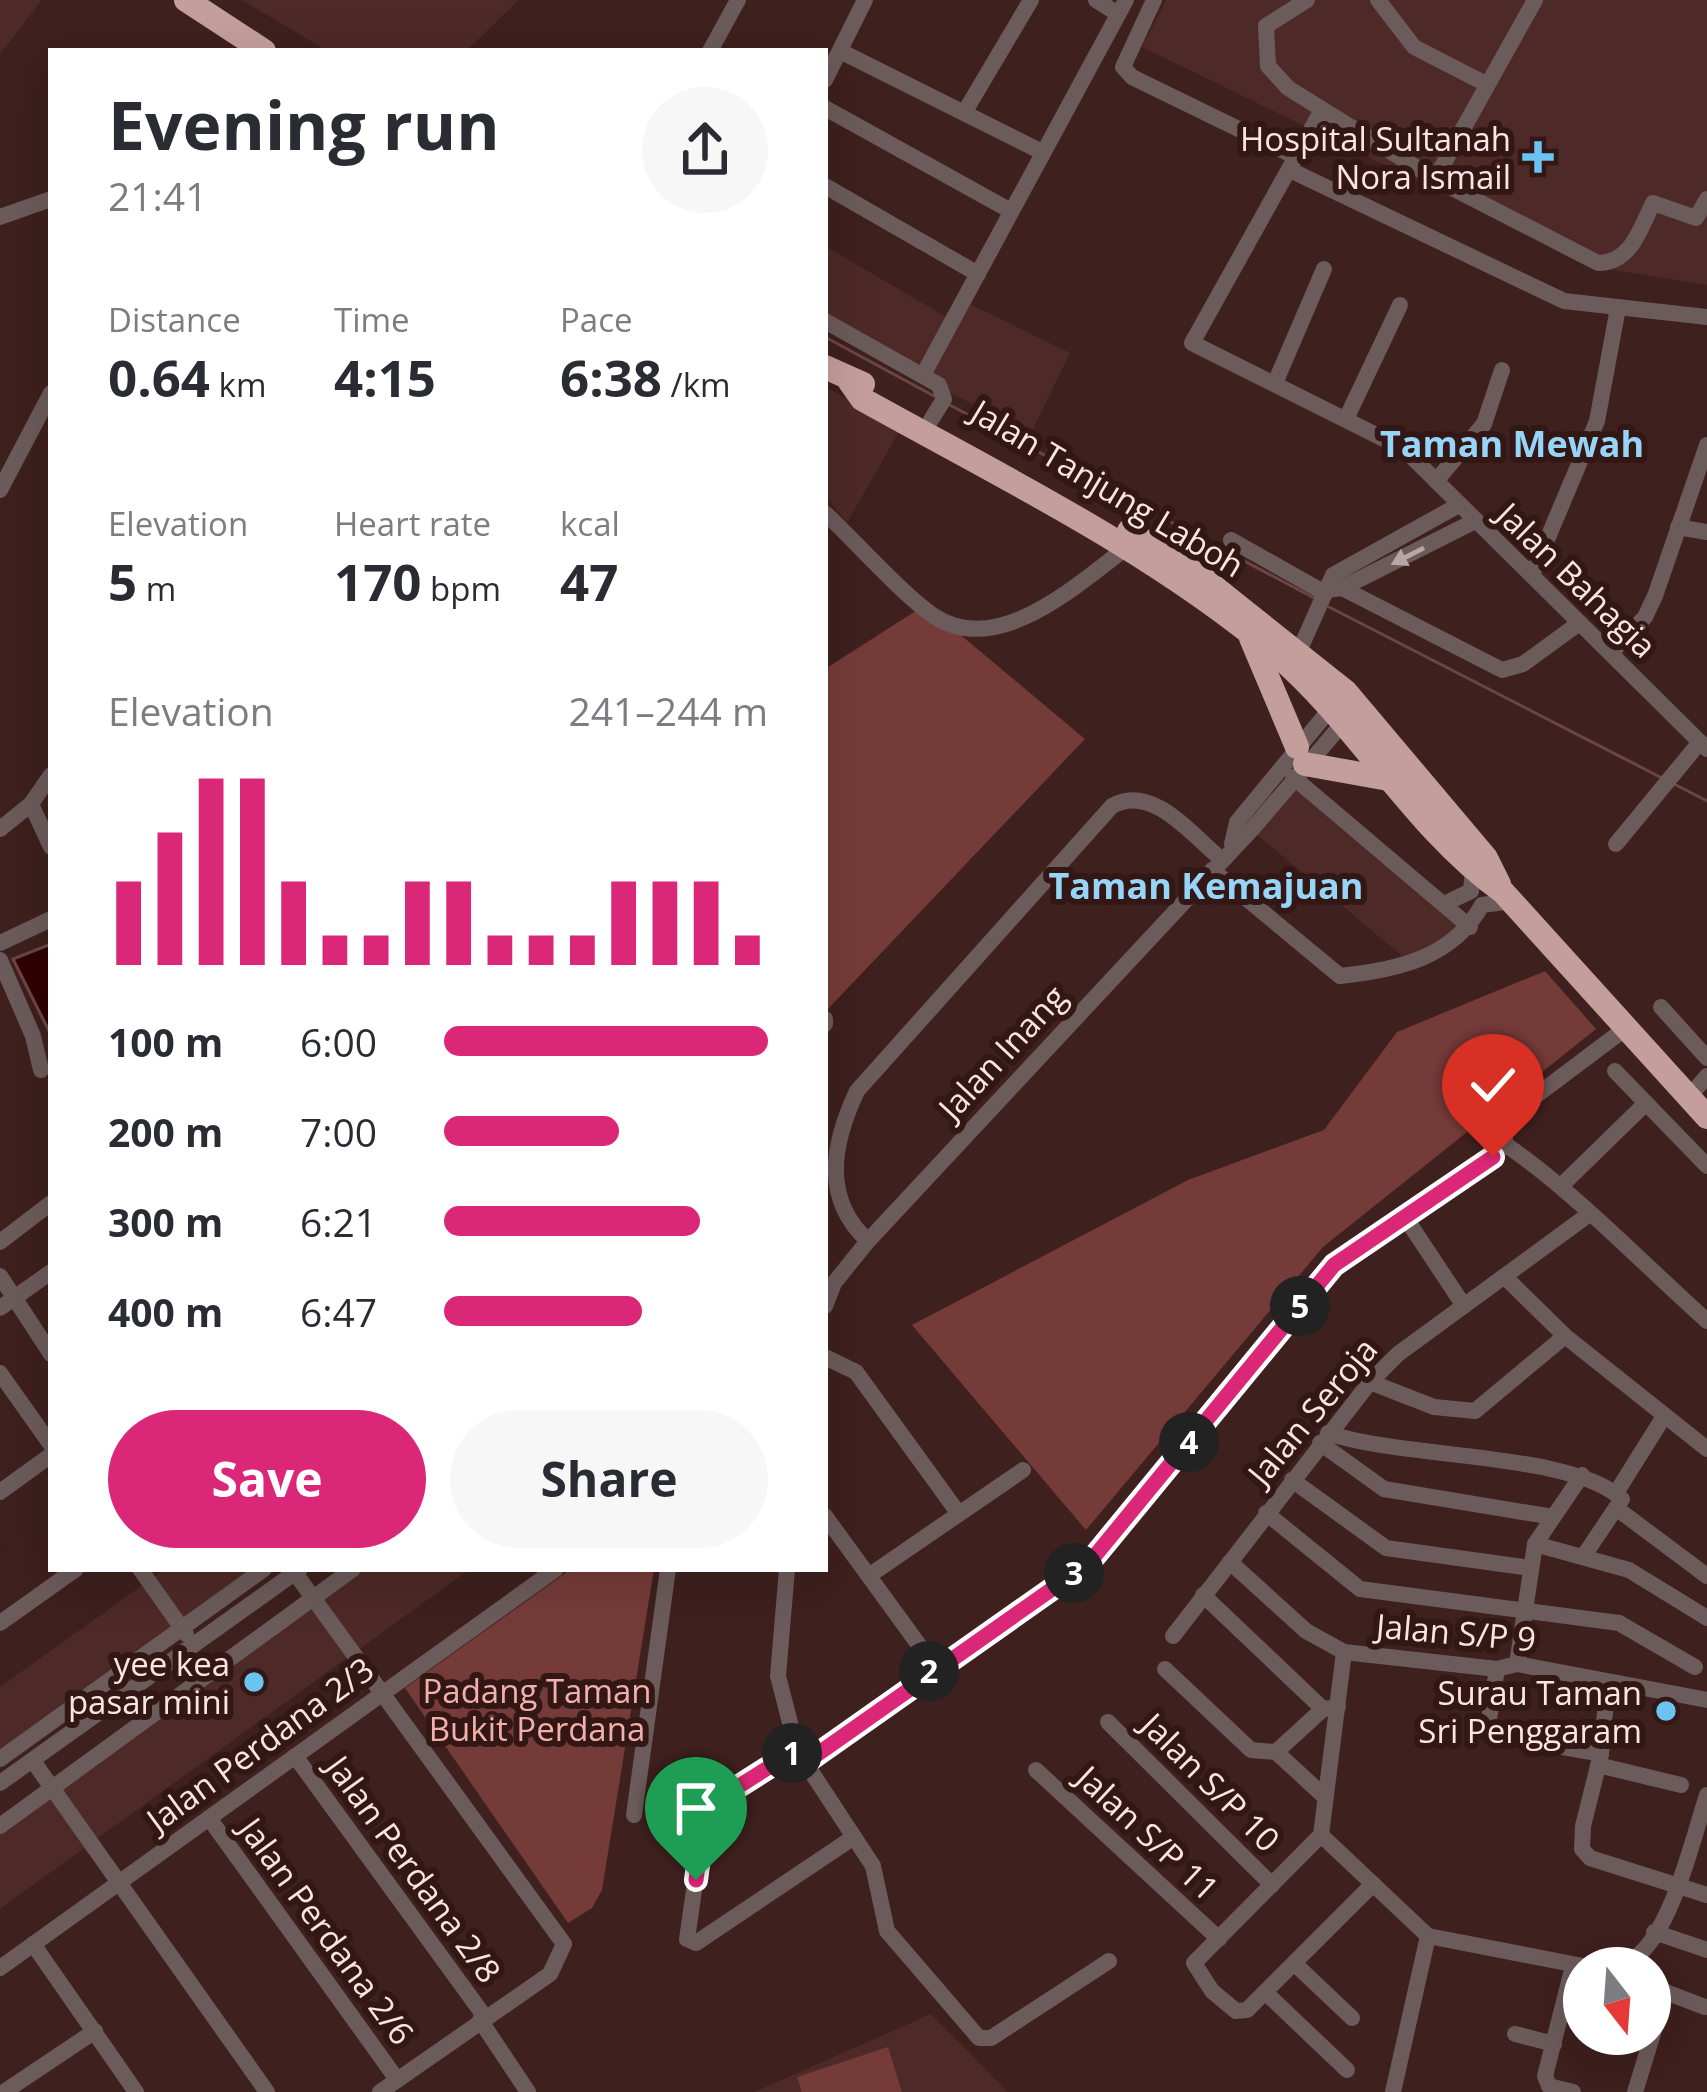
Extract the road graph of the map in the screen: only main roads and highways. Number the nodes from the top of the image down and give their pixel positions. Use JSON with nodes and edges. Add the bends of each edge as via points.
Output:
{"nodes":[{"id":1,"x":186,"y":0,"type":"edge"},
{"id":2,"x":250,"y":48,"type":"edge"},
{"id":3,"x":828,"y":369,"type":"edge"},
{"id":4,"x":850,"y":382,"type":"junction"},
{"id":5,"x":1248,"y":632,"type":"junction"},
{"id":6,"x":1296,"y":660,"type":"junction"},
{"id":7,"x":1346,"y":706,"type":"junction"},
{"id":8,"x":1394,"y":780,"type":"junction"},
{"id":9,"x":1508,"y":896,"type":"junction"},
{"id":10,"x":1707,"y":1117,"type":"edge"}],
"edges":[{"from":1,"to":2,"type":"highway"},
{"from":3,"to":4,"type":"highway","name":"Jalan Tanjung Laboh"},
{"from":4,"to":5,"type":"highway","name":"Jalan Tanjung Laboh","via":[[862,399],[1126,548]]},
{"from":4,"to":6,"type":"highway","name":"Jalan Tanjung Laboh","via":[[938,409],[1133,533]]},
{"from":5,"to":6,"type":"highway","name":"Jalan Tanjung Laboh"},
{"from":5,"to":8,"type":"highway","via":[[1298,762]]},
{"from":6,"to":7,"type":"highway","name":"Jalan Tanjung Laboh"},
{"from":7,"to":8,"type":"highway","name":"Jalan Tanjung Laboh"},
{"from":7,"to":9,"type":"highway","name":"Jalan Tanjung Laboh","via":[[1486,858]]},
{"from":8,"to":9,"type":"highway","name":"Jalan Tanjung Laboh","via":[[1473,870]]},
{"from":9,"to":10,"type":"highway","name":"Jalan Tanjung Laboh"}]}
